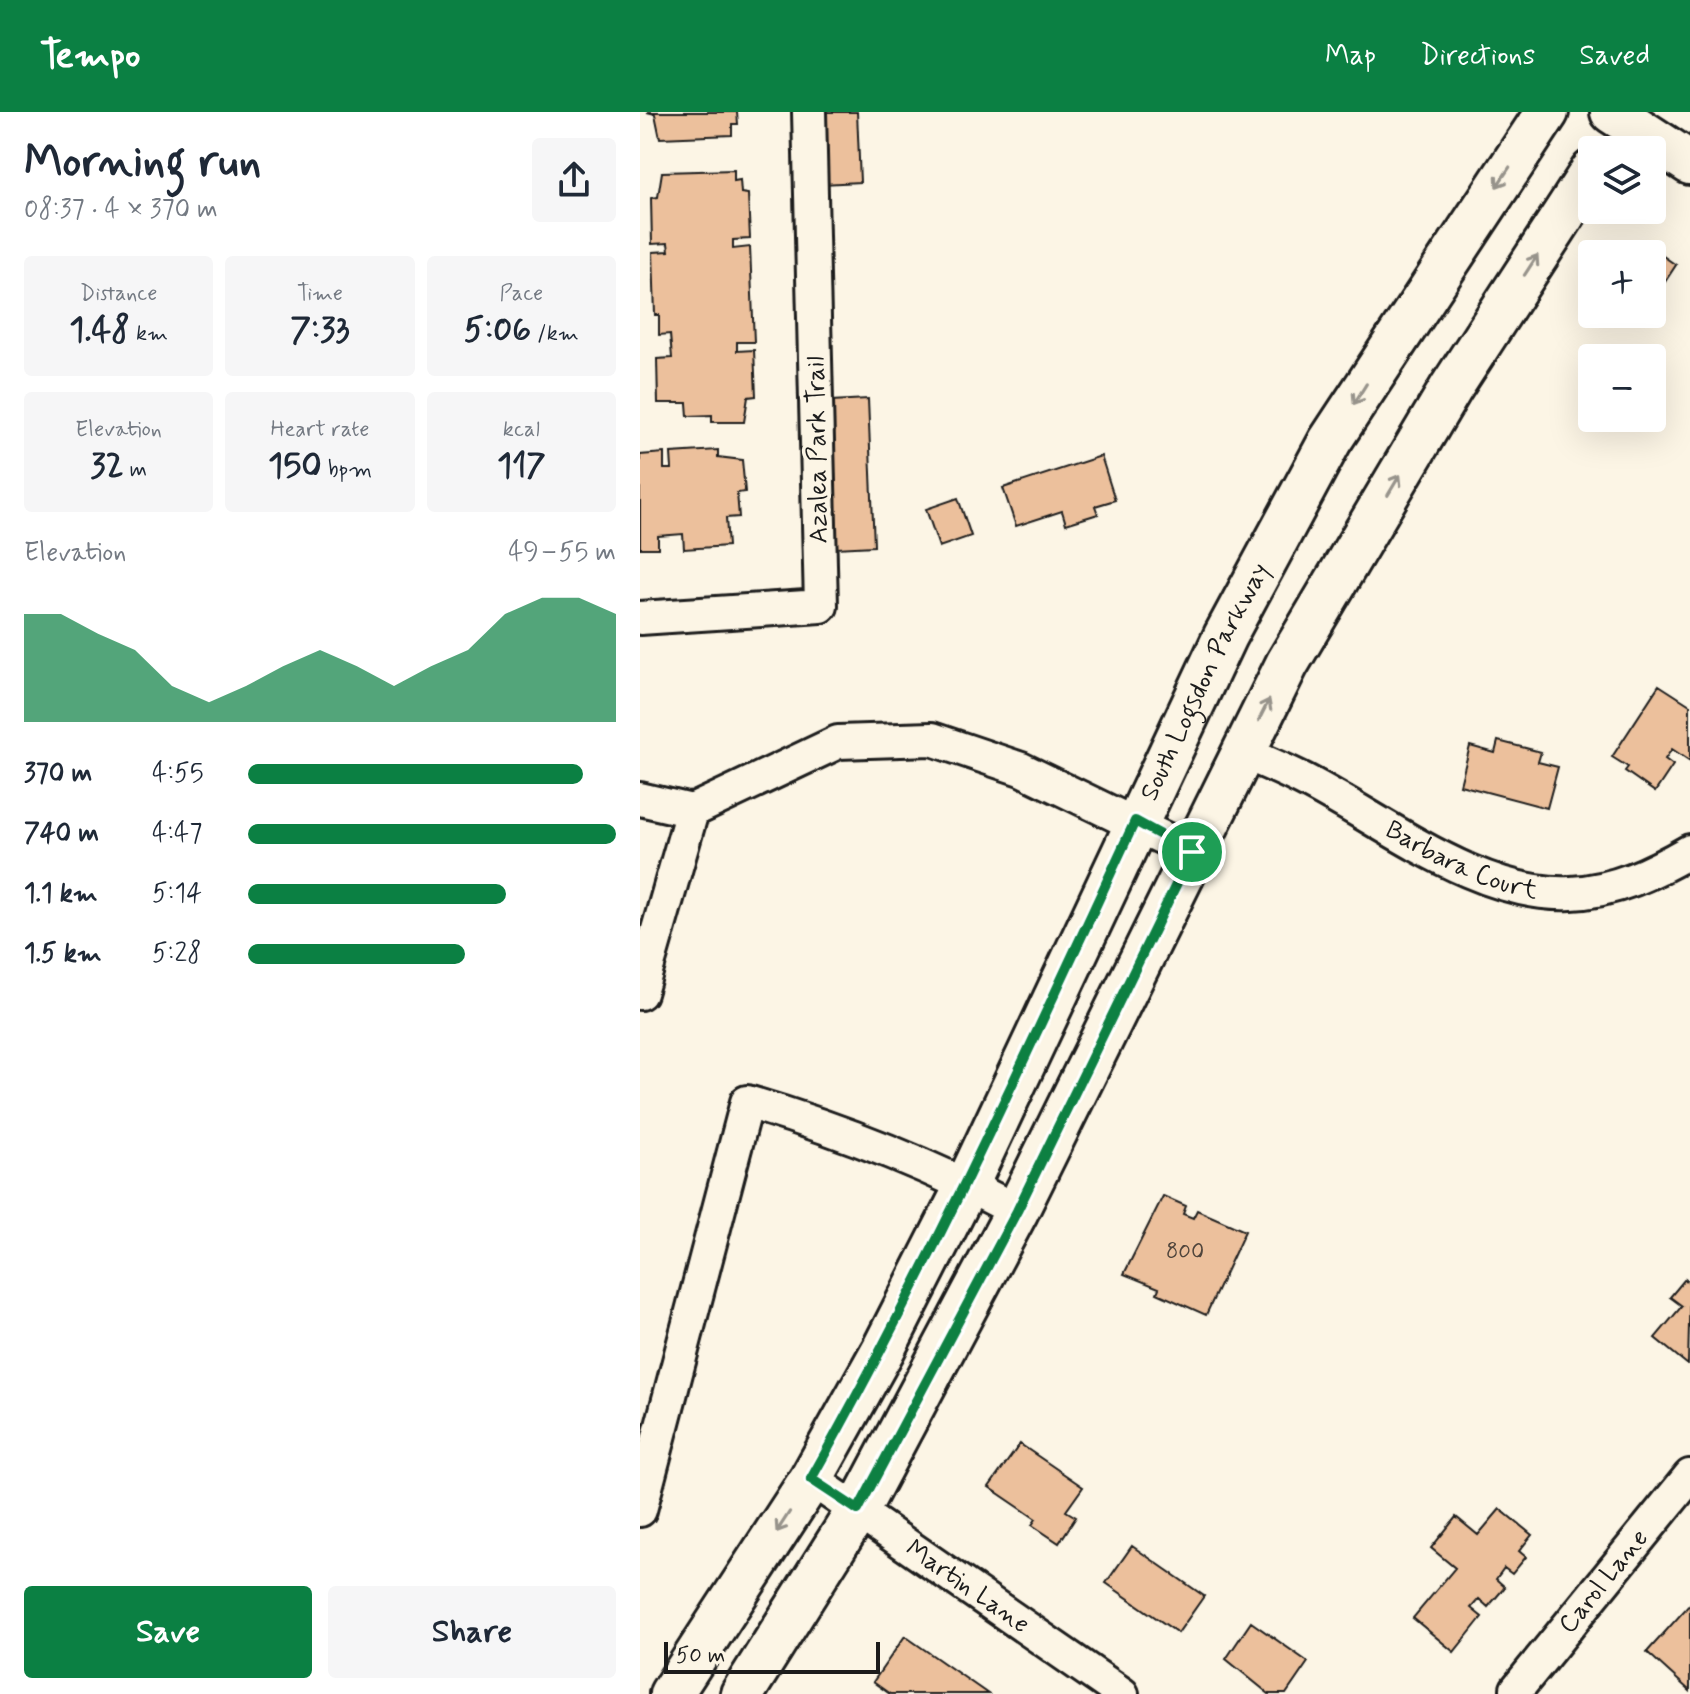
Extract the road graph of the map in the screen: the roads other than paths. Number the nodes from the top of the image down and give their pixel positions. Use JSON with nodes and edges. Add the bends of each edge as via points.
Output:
{"nodes":[{"id":1,"x":809,"y":112,"type":"edge"},
{"id":2,"x":1547,"y":112,"type":"edge"},
{"id":3,"x":1618,"y":124,"type":"edge"},
{"id":4,"x":1690,"y":163,"type":"edge"},
{"id":5,"x":1578,"y":193,"type":"edge"},
{"id":6,"x":640,"y":618,"type":"edge"},
{"id":7,"x":1242,"y":752,"type":"junction"},
{"id":8,"x":640,"y":799,"type":"edge"},
{"id":9,"x":692,"y":811,"type":"junction"},
{"id":10,"x":1135,"y":821,"type":"junction"},
{"id":11,"x":1690,"y":851,"type":"edge"},
{"id":12,"x":1192,"y":852,"type":"junction"},
{"id":13,"x":640,"y":993,"type":"edge"},
{"id":14,"x":967,"y":1185,"type":"junction"},
{"id":15,"x":1017,"y":1211,"type":"junction"},
{"id":16,"x":1690,"y":1476,"type":"edge"},
{"id":17,"x":811,"y":1479,"type":"junction"},
{"id":18,"x":640,"y":1510,"type":"edge"},
{"id":19,"x":858,"y":1510,"type":"junction"},
{"id":20,"x":1517,"y":1689,"type":"dead end"},
{"id":21,"x":671,"y":1694,"type":"edge"},
{"id":22,"x":742,"y":1694,"type":"edge"},
{"id":23,"x":1122,"y":1694,"type":"edge"}],
"edges":[{"from":1,"to":6,"type":"street","name":"Azalea Park Trail","via":[[821,606]]},
{"from":2,"to":10,"type":"main road","name":"South Logsdon Parkway","one_way":true,"via":[[1330,441],[1225,636]]},
{"from":3,"to":4,"type":"main road"},
{"from":7,"to":5,"type":"main road","one_way":true,"via":[[1287,664],[1451,388]]},
{"from":7,"to":11,"type":"street","name":"Barbara Court","via":[[1488,879],[1529,889],[1569,893],[1610,887],[1648,875]]},
{"from":7,"to":12,"type":"main road"},
{"from":8,"to":9,"type":"street"},
{"from":9,"to":10,"type":"street","via":[[838,742],[932,739],[1021,769]]},
{"from":9,"to":13,"type":"street"},
{"from":10,"to":12,"type":"street"},
{"from":10,"to":14,"type":"main road","name":"South Logsdon Parkway"},
{"from":12,"to":15,"type":"main road"},
{"from":14,"to":15,"type":"street"},
{"from":14,"to":17,"type":"main road","name":"South Logsdon Parkway"},
{"from":14,"to":18,"type":"street","via":[[835,1128],[747,1102]]},
{"from":15,"to":19,"type":"main road"},
{"from":16,"to":20,"type":"street","name":"Carol Lane"},
{"from":17,"to":19,"type":"street","name":"Martin Lane"},
{"from":17,"to":21,"type":"main road","name":"South Logsdon Parkway","one_way":true},
{"from":19,"to":22,"type":"main road"},
{"from":19,"to":23,"type":"street","name":"Martin Lane"}]}
